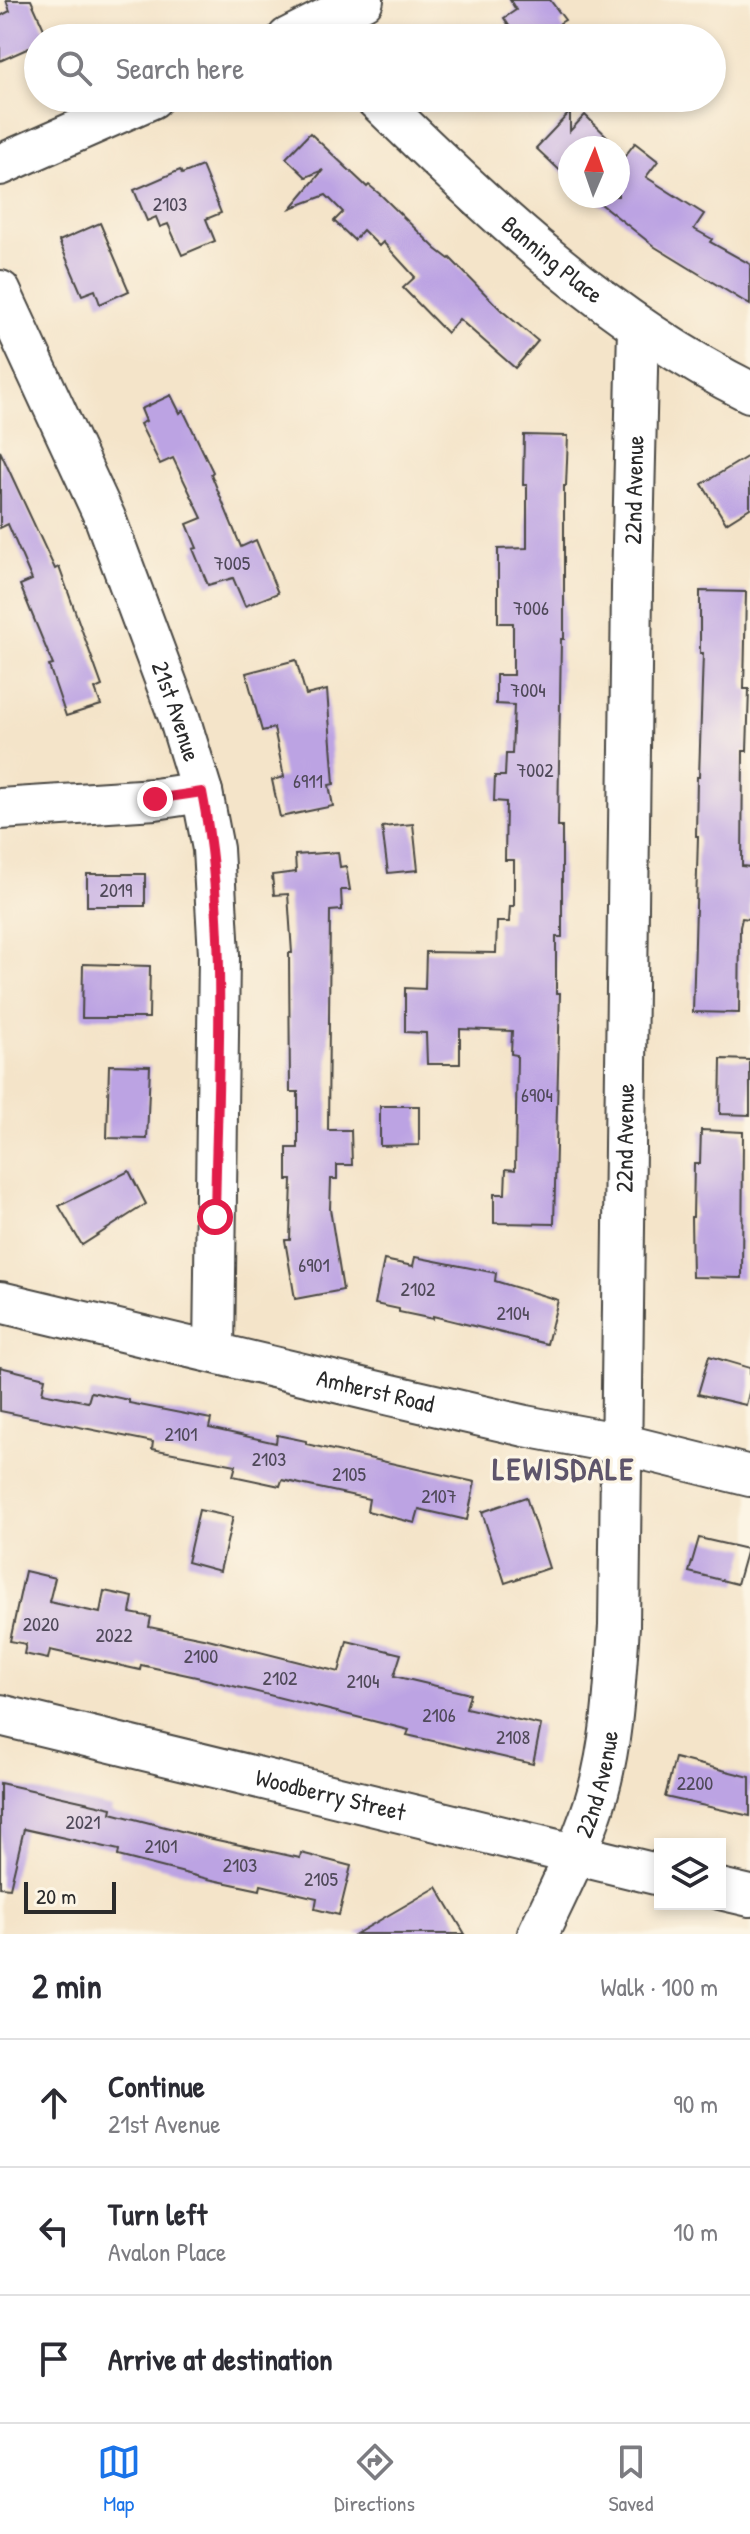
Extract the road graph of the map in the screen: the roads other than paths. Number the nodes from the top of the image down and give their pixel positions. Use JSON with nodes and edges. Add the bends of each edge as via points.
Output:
{"nodes":[{"id":1,"x":363,"y":0,"type":"edge"},
{"id":2,"x":321,"y":24,"type":"edge"},
{"id":3,"x":120,"y":112,"type":"edge"},
{"id":4,"x":389,"y":112,"type":"edge"},
{"id":5,"x":0,"y":165,"type":"edge"},
{"id":6,"x":0,"y":291,"type":"edge"},
{"id":7,"x":638,"y":327,"type":"junction"},
{"id":8,"x":750,"y":392,"type":"edge"},
{"id":9,"x":202,"y":792,"type":"junction"},
{"id":10,"x":0,"y":809,"type":"edge"},
{"id":11,"x":0,"y":1302,"type":"edge"},
{"id":12,"x":214,"y":1352,"type":"junction"},
{"id":13,"x":621,"y":1444,"type":"junction"},
{"id":14,"x":750,"y":1476,"type":"edge"},
{"id":15,"x":0,"y":1715,"type":"edge"},
{"id":16,"x":576,"y":1855,"type":"junction"},
{"id":17,"x":654,"y":1874,"type":"edge"},
{"id":18,"x":726,"y":1890,"type":"edge"},
{"id":19,"x":750,"y":1896,"type":"edge"},
{"id":20,"x":538,"y":1934,"type":"edge"}],
"edges":[{"from":1,"to":2,"type":"street"},
{"from":3,"to":5,"type":"street"},
{"from":4,"to":7,"type":"street","name":"Banning Place","via":[[485,205]]},
{"from":6,"to":9,"type":"street","name":"21st Avenue","via":[[105,518]]},
{"from":7,"to":8,"type":"street","name":"Banning Place"},
{"from":7,"to":13,"type":"street","name":"22nd Avenue"},
{"from":9,"to":10,"type":"street"},
{"from":9,"to":12,"type":"street","name":"21st Avenue","via":[[213,849],[219,955]]},
{"from":11,"to":12,"type":"street","name":"Amherst Road"},
{"from":12,"to":13,"type":"street","name":"Amherst Road"},
{"from":13,"to":14,"type":"street","name":"Amherst Road"},
{"from":13,"to":16,"type":"street","name":"22nd Avenue","via":[[613,1703],[598,1791]]},
{"from":15,"to":16,"type":"street","name":"Woodberry Street"},
{"from":16,"to":17,"type":"street","name":"Woodberry Street"},
{"from":16,"to":20,"type":"street","name":"22nd Avenue"},
{"from":18,"to":19,"type":"street"}]}
